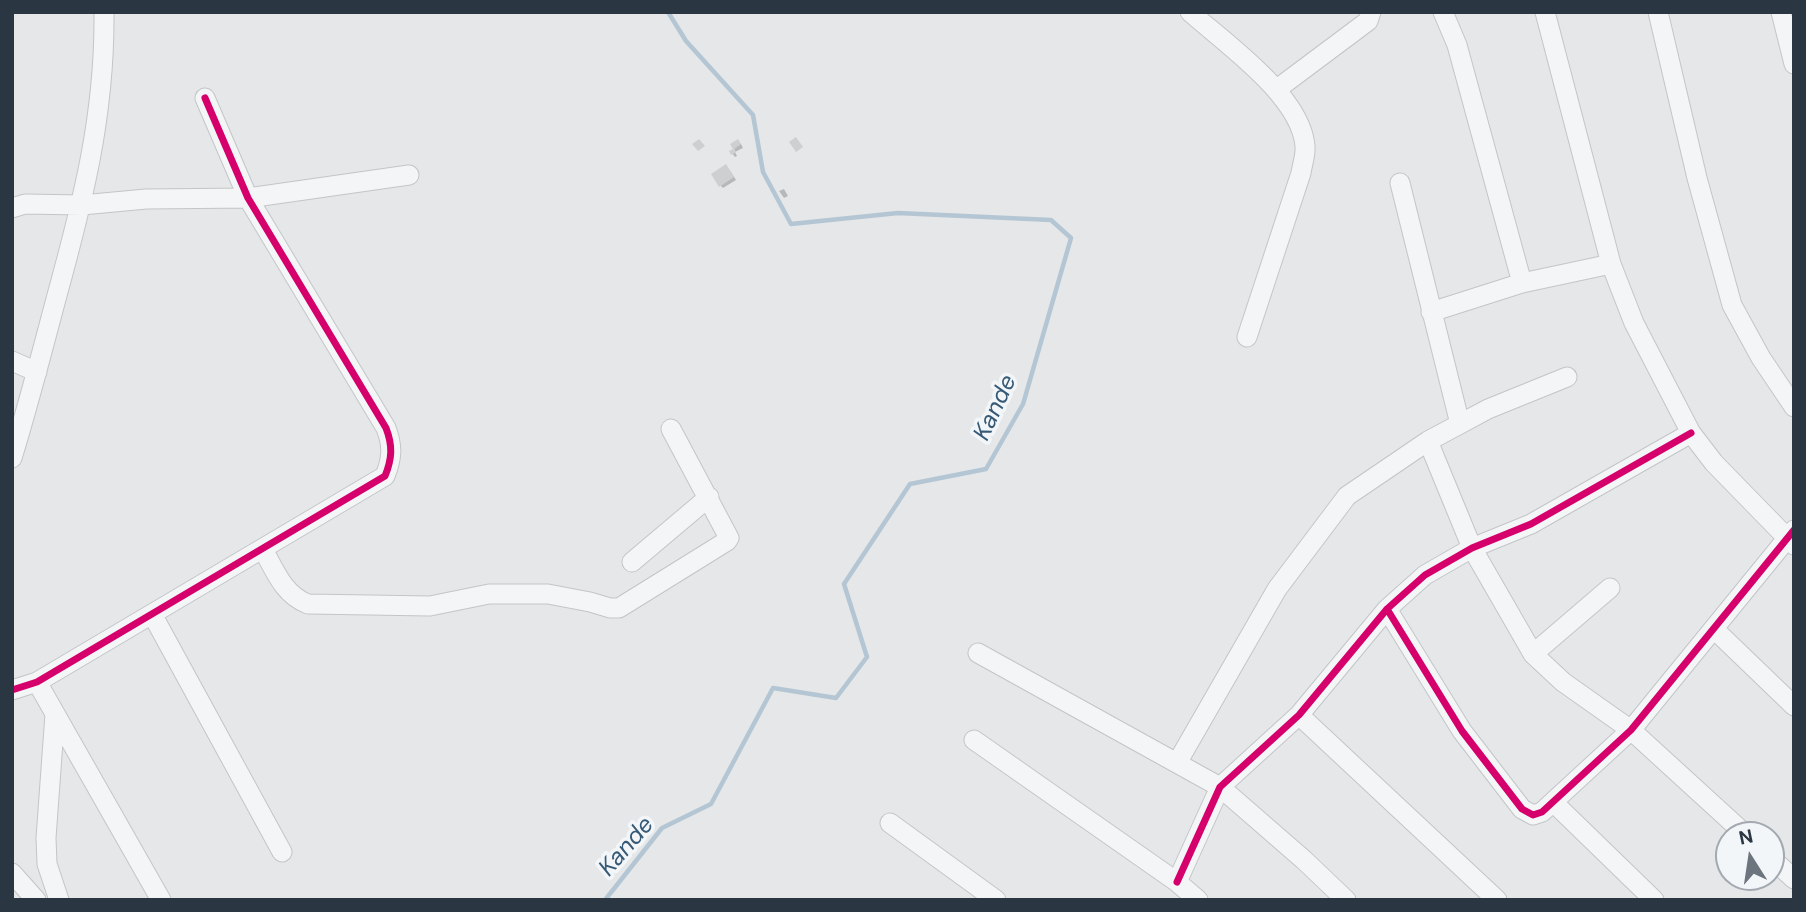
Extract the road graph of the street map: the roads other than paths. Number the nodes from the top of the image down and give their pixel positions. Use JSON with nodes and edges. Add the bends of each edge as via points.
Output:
{"nodes":[{"id":1,"x":104,"y":12,"type":"edge"},
{"id":2,"x":1190,"y":12,"type":"edge"},
{"id":3,"x":1371,"y":12,"type":"edge"},
{"id":4,"x":1443,"y":12,"type":"edge"},
{"id":5,"x":1545,"y":12,"type":"edge"},
{"id":6,"x":1658,"y":12,"type":"edge"},
{"id":7,"x":1781,"y":12,"type":"edge"},
{"id":8,"x":1794,"y":64,"type":"edge"},
{"id":9,"x":1277,"y":89,"type":"junction"},
{"id":10,"x":205,"y":99,"type":"dead end"},
{"id":11,"x":409,"y":175,"type":"dead end"},
{"id":12,"x":1400,"y":183,"type":"dead end"},
{"id":13,"x":248,"y":198,"type":"junction"},
{"id":14,"x":82,"y":205,"type":"junction"},
{"id":15,"x":12,"y":208,"type":"edge"},
{"id":16,"x":1611,"y":264,"type":"junction"},
{"id":17,"x":1522,"y":283,"type":"junction"},
{"id":18,"x":1431,"y":312,"type":"junction"},
{"id":19,"x":1247,"y":337,"type":"dead end"},
{"id":20,"x":12,"y":361,"type":"edge"},
{"id":21,"x":37,"y":372,"type":"junction"},
{"id":22,"x":1567,"y":377,"type":"dead end"},
{"id":23,"x":1794,"y":407,"type":"edge"},
{"id":24,"x":1460,"y":424,"type":"junction"},
{"id":25,"x":671,"y":429,"type":"dead end"},
{"id":26,"x":1691,"y":433,"type":"junction"},
{"id":27,"x":1428,"y":441,"type":"junction"},
{"id":28,"x":12,"y":458,"type":"edge"},
{"id":29,"x":709,"y":497,"type":"junction"},
{"id":30,"x":1791,"y":538,"type":"edge"},
{"id":31,"x":1472,"y":548,"type":"junction"},
{"id":32,"x":263,"y":549,"type":"junction"},
{"id":33,"x":632,"y":562,"type":"dead end"},
{"id":34,"x":1610,"y":588,"type":"dead end"},
{"id":35,"x":1387,"y":609,"type":"junction"},
{"id":36,"x":152,"y":614,"type":"junction"},
{"id":37,"x":1714,"y":629,"type":"junction"},
{"id":38,"x":978,"y":653,"type":"dead end"},
{"id":39,"x":1533,"y":654,"type":"junction"},
{"id":40,"x":37,"y":682,"type":"junction"},
{"id":41,"x":12,"y":690,"type":"edge"},
{"id":42,"x":1794,"y":706,"type":"edge"},
{"id":43,"x":55,"y":714,"type":"junction"},
{"id":44,"x":1299,"y":715,"type":"junction"},
{"id":45,"x":1631,"y":730,"type":"junction"},
{"id":46,"x":974,"y":740,"type":"dead end"},
{"id":47,"x":1177,"y":763,"type":"junction"},
{"id":48,"x":1220,"y":787,"type":"junction"},
{"id":49,"x":1553,"y":802,"type":"junction"},
{"id":50,"x":1731,"y":821,"type":"edge"},
{"id":51,"x":890,"y":823,"type":"dead end"},
{"id":52,"x":282,"y":852,"type":"dead end"},
{"id":53,"x":12,"y":873,"type":"edge"},
{"id":54,"x":1177,"y":882,"type":"junction"},
{"id":55,"x":36,"y":900,"type":"edge"},
{"id":56,"x":59,"y":900,"type":"edge"},
{"id":57,"x":161,"y":900,"type":"edge"},
{"id":58,"x":996,"y":900,"type":"edge"},
{"id":59,"x":1198,"y":900,"type":"edge"},
{"id":60,"x":1346,"y":900,"type":"edge"},
{"id":61,"x":1497,"y":900,"type":"edge"},
{"id":62,"x":1654,"y":900,"type":"edge"}],
"edges":[{"from":1,"to":14,"type":"street","via":[[104,62]]},
{"from":2,"to":9,"type":"street"},
{"from":3,"to":9,"type":"street","via":[[1368,21]]},
{"from":4,"to":17,"type":"street","via":[[1457,45]]},
{"from":5,"to":16,"type":"street"},
{"from":6,"to":23,"type":"street","via":[[1732,305],[1760,358]]},
{"from":7,"to":8,"type":"street"},
{"from":9,"to":19,"type":"street","via":[[1300,126],[1305,147],[1301,173]]},
{"from":10,"to":13,"type":"street"},
{"from":11,"to":13,"type":"street"},
{"from":12,"to":18,"type":"street"},
{"from":13,"to":14,"type":"street"},
{"from":13,"to":32,"type":"street","via":[[386,428],[392,458],[385,476]]},
{"from":14,"to":15,"type":"street"},
{"from":14,"to":21,"type":"street"},
{"from":16,"to":17,"type":"street"},
{"from":16,"to":26,"type":"street","via":[[1633,323]]},
{"from":17,"to":18,"type":"street"},
{"from":18,"to":24,"type":"street"},
{"from":20,"to":21,"type":"street"},
{"from":21,"to":28,"type":"street"},
{"from":22,"to":24,"type":"street"},
{"from":24,"to":27,"type":"street"},
{"from":25,"to":29,"type":"street"},
{"from":26,"to":30,"type":"street","via":[[1714,463]]},
{"from":26,"to":31,"type":"street","via":[[1531,524]]},
{"from":27,"to":31,"type":"street"},
{"from":27,"to":47,"type":"street","via":[[1347,496],[1277,589]]},
{"from":29,"to":32,"type":"street","via":[[728,534],[727,541],[618,608],[548,594],[489,594],[430,606],[308,604],[283,586]]},
{"from":29,"to":33,"type":"street"},
{"from":30,"to":37,"type":"street"},
{"from":31,"to":35,"type":"street","via":[[1425,575]]},
{"from":31,"to":39,"type":"street"},
{"from":32,"to":36,"type":"street"},
{"from":34,"to":39,"type":"street"},
{"from":35,"to":44,"type":"street"},
{"from":35,"to":49,"type":"street","via":[[1462,731],[1522,809],[1533,815]]},
{"from":36,"to":40,"type":"street"},
{"from":36,"to":52,"type":"street"},
{"from":37,"to":42,"type":"street"},
{"from":37,"to":45,"type":"street"},
{"from":38,"to":47,"type":"street"},
{"from":39,"to":45,"type":"street","via":[[1563,682]]},
{"from":40,"to":41,"type":"street"},
{"from":40,"to":43,"type":"street"},
{"from":43,"to":56,"type":"street","via":[[46,838],[47,864]]},
{"from":43,"to":57,"type":"street"},
{"from":44,"to":48,"type":"street"},
{"from":44,"to":61,"type":"street"},
{"from":45,"to":49,"type":"street"},
{"from":45,"to":50,"type":"street"},
{"from":46,"to":54,"type":"street"},
{"from":47,"to":48,"type":"street"},
{"from":48,"to":54,"type":"street"},
{"from":48,"to":60,"type":"street"},
{"from":49,"to":62,"type":"street"},
{"from":51,"to":58,"type":"street"},
{"from":53,"to":55,"type":"street"},
{"from":54,"to":59,"type":"street"}]}
